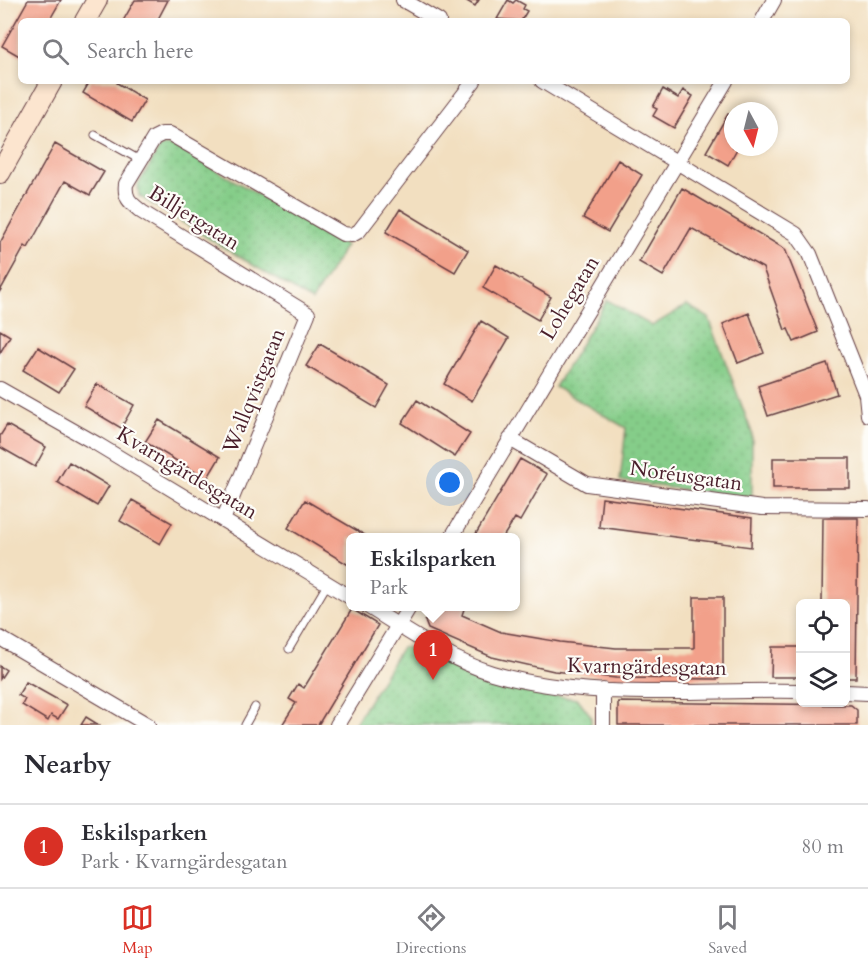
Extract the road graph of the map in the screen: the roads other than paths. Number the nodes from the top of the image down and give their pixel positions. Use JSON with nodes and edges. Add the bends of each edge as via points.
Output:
{"nodes":[{"id":1,"x":97,"y":0,"type":"edge"},
{"id":2,"x":403,"y":0,"type":"edge"},
{"id":3,"x":774,"y":0,"type":"edge"},
{"id":4,"x":87,"y":18,"type":"edge"},
{"id":5,"x":434,"y":18,"type":"edge"},
{"id":6,"x":764,"y":18,"type":"edge"},
{"id":7,"x":50,"y":84,"type":"edge"},
{"id":8,"x":472,"y":84,"type":"edge"},
{"id":9,"x":547,"y":84,"type":"edge"},
{"id":10,"x":724,"y":84,"type":"edge"},
{"id":11,"x":94,"y":135,"type":"dead end"},
{"id":12,"x":140,"y":160,"type":"junction"},
{"id":13,"x":679,"y":161,"type":"junction"},
{"id":14,"x":0,"y":173,"type":"edge"},
{"id":15,"x":307,"y":313,"type":"joint"},
{"id":16,"x":0,"y":389,"type":"edge"},
{"id":17,"x":868,"y":415,"type":"edge"},
{"id":18,"x":510,"y":439,"type":"junction"},
{"id":19,"x":868,"y":509,"type":"edge"},
{"id":20,"x":223,"y":520,"type":"junction"},
{"id":21,"x":453,"y":533,"type":"edge"},
{"id":22,"x":328,"y":583,"type":"junction"},
{"id":23,"x":346,"y":594,"type":"edge"},
{"id":24,"x":375,"y":611,"type":"edge"},
{"id":25,"x":407,"y":611,"type":"edge"},
{"id":26,"x":398,"y":626,"type":"junction"},
{"id":27,"x":0,"y":638,"type":"edge"},
{"id":28,"x":289,"y":649,"type":"dead end"},
{"id":29,"x":603,"y":690,"type":"junction"},
{"id":30,"x":796,"y":691,"type":"edge"},
{"id":31,"x":850,"y":692,"type":"edge"},
{"id":32,"x":868,"y":693,"type":"edge"},
{"id":33,"x":255,"y":707,"type":"dead end"},
{"id":34,"x":147,"y":725,"type":"edge"},
{"id":35,"x":244,"y":725,"type":"edge"},
{"id":36,"x":337,"y":725,"type":"edge"},
{"id":37,"x":603,"y":725,"type":"edge"}],
"edges":[{"from":1,"to":4,"type":"main road"},
{"from":2,"to":5,"type":"street"},
{"from":3,"to":6,"type":"street"},
{"from":7,"to":14,"type":"main road"},
{"from":8,"to":12,"type":"street","name":"Billjergatan","via":[[359,231],[352,235],[343,234],[170,134],[154,138]]},
{"from":9,"to":13,"type":"street"},
{"from":10,"to":13,"type":"street","name":"Lohegatan"},
{"from":11,"to":12,"type":"lane"},
{"from":12,"to":15,"type":"street","name":"Billjergatan","via":[[126,184],[128,201]]},
{"from":13,"to":17,"type":"street","via":[[796,234],[810,254],[866,395]]},
{"from":13,"to":18,"type":"street","name":"Lohegatan"},
{"from":15,"to":20,"type":"street","name":"Wallqvistgatan"},
{"from":16,"to":20,"type":"street","name":"Kvarngärdesgatan"},
{"from":18,"to":19,"type":"street","name":"Noréusgatan","via":[[587,484],[762,508]]},
{"from":18,"to":21,"type":"street","name":"Lohegatan"},
{"from":20,"to":22,"type":"street","name":"Kvarngärdesgatan"},
{"from":22,"to":23,"type":"street","name":"Kvarngärdesgatan"},
{"from":22,"to":28,"type":"lane"},
{"from":24,"to":26,"type":"street","name":"Kvarngärdesgatan"},
{"from":25,"to":26,"type":"street"},
{"from":26,"to":29,"type":"street","name":"Kvarngärdesgatan","via":[[490,672],[534,683]]},
{"from":26,"to":36,"type":"street"},
{"from":27,"to":34,"type":"street"},
{"from":29,"to":30,"type":"street","name":"Kvarngärdesgatan"},
{"from":29,"to":37,"type":"street"},
{"from":31,"to":32,"type":"street"},
{"from":33,"to":35,"type":"lane"}]}
